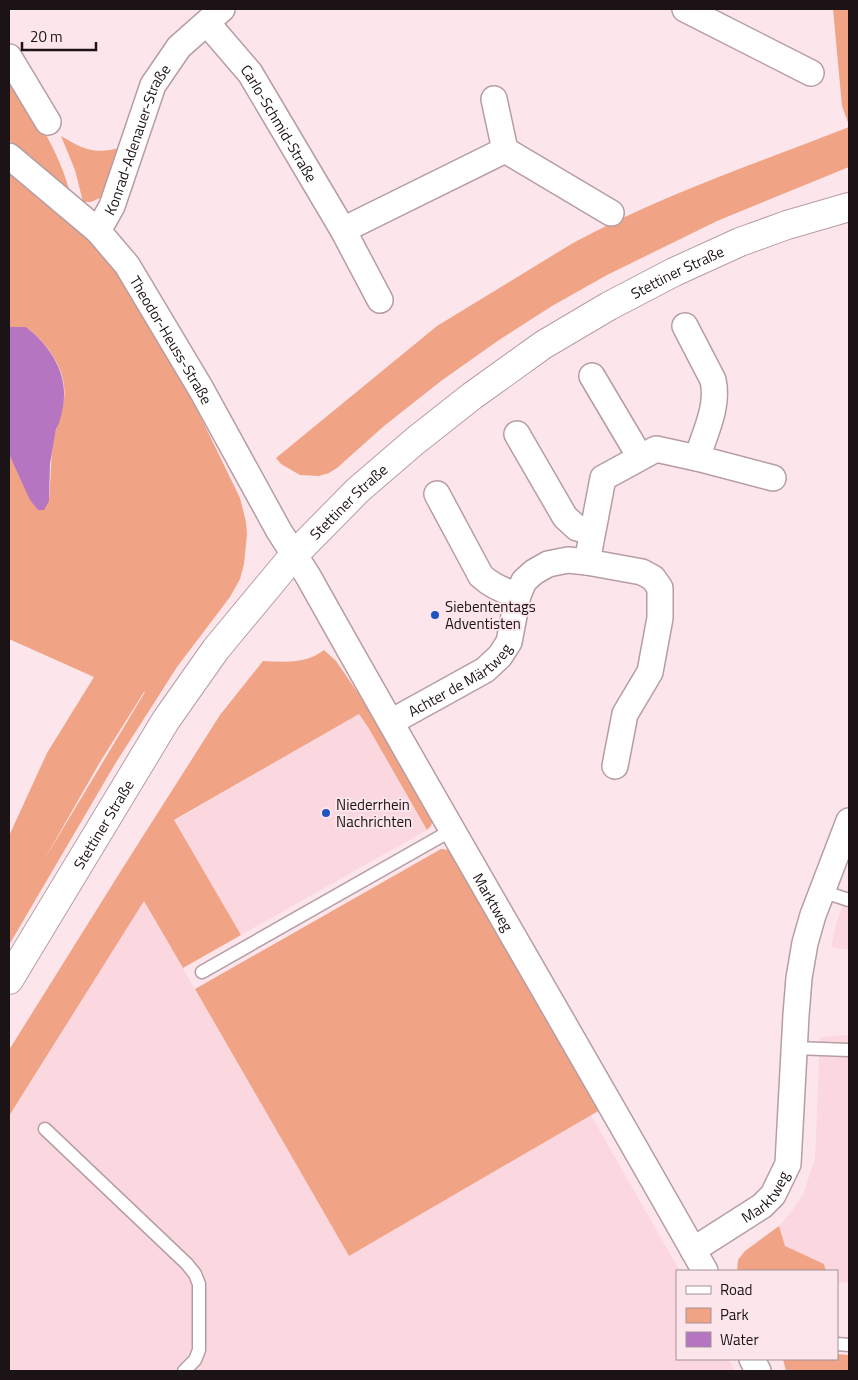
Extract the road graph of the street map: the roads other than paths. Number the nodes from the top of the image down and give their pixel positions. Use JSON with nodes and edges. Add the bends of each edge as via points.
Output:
{"nodes":[{"id":1,"x":685,"y":9,"type":"edge"},
{"id":2,"x":215,"y":16,"type":"edge"},
{"id":3,"x":9,"y":56,"type":"edge"},
{"id":4,"x":811,"y":74,"type":"dead end"},
{"id":5,"x":494,"y":99,"type":"dead end"},
{"id":6,"x":48,"y":122,"type":"dead end"},
{"id":7,"x":505,"y":150,"type":"junction"},
{"id":8,"x":9,"y":156,"type":"edge"},
{"id":9,"x":849,"y":207,"type":"edge"},
{"id":10,"x":611,"y":213,"type":"dead end"},
{"id":11,"x":343,"y":230,"type":"junction"},
{"id":12,"x":98,"y":231,"type":"junction"},
{"id":13,"x":380,"y":300,"type":"dead end"},
{"id":14,"x":685,"y":326,"type":"dead end"},
{"id":15,"x":592,"y":376,"type":"dead end"},
{"id":16,"x":517,"y":434,"type":"dead end"},
{"id":17,"x":640,"y":456,"type":"junction"},
{"id":18,"x":697,"y":458,"type":"junction"},
{"id":19,"x":773,"y":478,"type":"dead end"},
{"id":20,"x":437,"y":494,"type":"dead end"},
{"id":21,"x":592,"y":532,"type":"junction"},
{"id":22,"x":294,"y":555,"type":"junction"},
{"id":23,"x":587,"y":562,"type":"junction"},
{"id":24,"x":518,"y":595,"type":"junction"},
{"id":25,"x":391,"y":722,"type":"junction"},
{"id":26,"x":615,"y":766,"type":"dead end"},
{"id":27,"x":848,"y":826,"type":"edge"},
{"id":28,"x":452,"y":830,"type":"junction"},
{"id":29,"x":821,"y":892,"type":"junction"},
{"id":30,"x":849,"y":900,"type":"edge"},
{"id":31,"x":202,"y":972,"type":"dead end"},
{"id":32,"x":9,"y":980,"type":"edge"},
{"id":33,"x":794,"y":1048,"type":"junction"},
{"id":34,"x":849,"y":1050,"type":"edge"},
{"id":35,"x":45,"y":1129,"type":"dead end"},
{"id":36,"x":692,"y":1250,"type":"junction"},
{"id":37,"x":704,"y":1270,"type":"edge"},
{"id":38,"x":184,"y":1371,"type":"edge"}],
"edges":[{"from":1,"to":4,"type":"street"},
{"from":2,"to":11,"type":"street","name":"Carlo-Schmid-Straße"},
{"from":2,"to":12,"type":"street","name":"Konrad-Adenauer-Straße","via":[[179,47],[153,85],[112,206]]},
{"from":3,"to":6,"type":"street"},
{"from":5,"to":7,"type":"street"},
{"from":7,"to":10,"type":"street"},
{"from":7,"to":11,"type":"street"},
{"from":8,"to":12,"type":"street","name":"Theodor-Heuss-Straße"},
{"from":9,"to":22,"type":"street","name":"Stettiner Straße","via":[[740,242],[674,272],[543,345],[415,440],[358,490]]},
{"from":11,"to":13,"type":"street","name":"Carlo-Schmid-Straße"},
{"from":12,"to":22,"type":"street","name":"Theodor-Heuss-Straße","via":[[139,283]]},
{"from":14,"to":18,"type":"street","via":[[715,388],[714,407]]},
{"from":15,"to":17,"type":"street"},
{"from":16,"to":21,"type":"street","via":[[565,517],[577,528]]},
{"from":17,"to":18,"type":"street","via":[[656,449]]},
{"from":17,"to":21,"type":"street","via":[[603,478]]},
{"from":18,"to":19,"type":"street"},
{"from":20,"to":24,"type":"street","via":[[480,576],[501,590]]},
{"from":21,"to":23,"type":"street"},
{"from":22,"to":25,"type":"street","name":"Marktweg"},
{"from":22,"to":32,"type":"street","name":"Stettiner Straße","via":[[216,650],[166,720]]},
{"from":23,"to":24,"type":"street","name":"Achter de Märtweg","via":[[568,560],[548,564],[524,581]]},
{"from":23,"to":26,"type":"street","name":"Achter de Märtweg","via":[[642,572],[653,578],[660,588],[660,618],[650,672],[625,714]]},
{"from":24,"to":25,"type":"street","name":"Achter de Märtweg","via":[[509,642],[500,656],[485,670]]},
{"from":25,"to":28,"type":"street","name":"Marktweg"},
{"from":27,"to":29,"type":"street","name":"Marktweg"},
{"from":28,"to":31,"type":"lane"},
{"from":28,"to":36,"type":"street","name":"Marktweg"},
{"from":29,"to":30,"type":"lane"},
{"from":29,"to":33,"type":"street","name":"Marktweg","via":[[805,944],[799,978]]},
{"from":33,"to":34,"type":"lane"},
{"from":33,"to":36,"type":"street","name":"Marktweg","via":[[788,1164],[773,1195],[762,1206]]},
{"from":35,"to":38,"type":"lane","via":[[195,1274],[199,1284],[199,1350],[195,1360]]},
{"from":36,"to":37,"type":"street","name":"Marktweg"}]}
